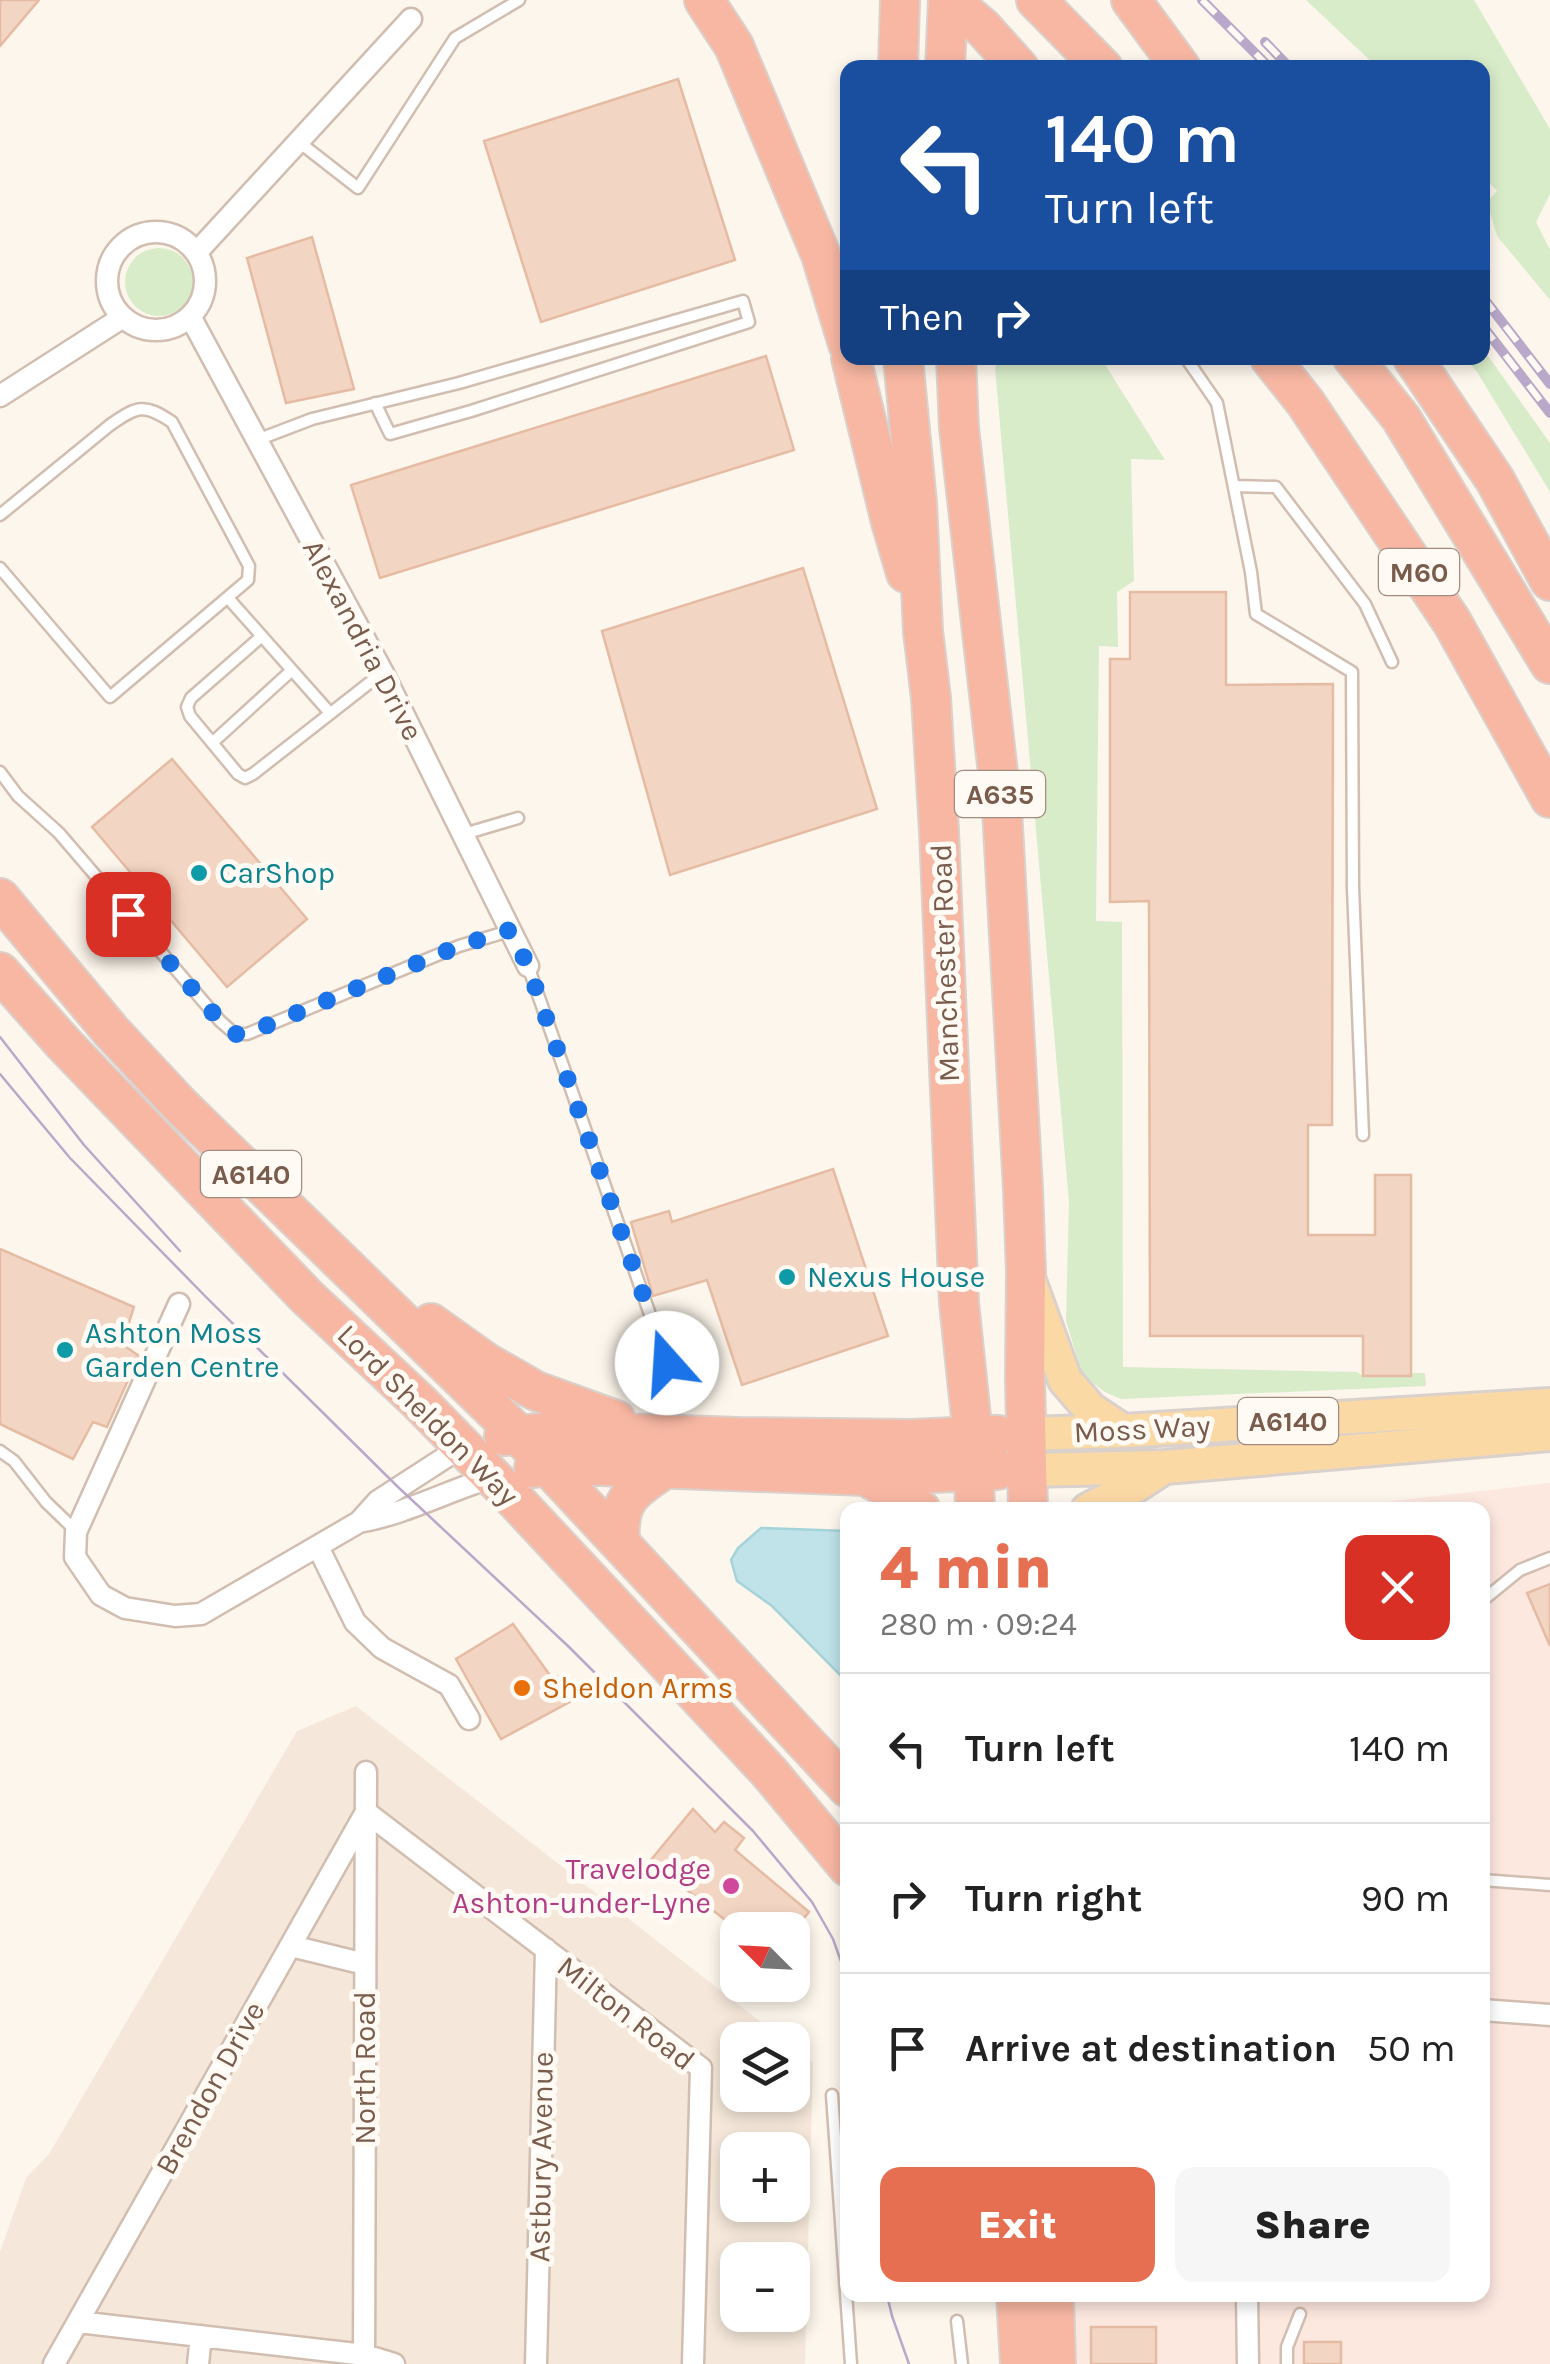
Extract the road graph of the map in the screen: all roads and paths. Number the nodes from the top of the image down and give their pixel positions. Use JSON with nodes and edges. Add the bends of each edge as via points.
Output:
{"nodes":[{"id":1,"x":520,"y":0,"type":"edge"},
{"id":2,"x":704,"y":0,"type":"edge"},
{"id":3,"x":900,"y":0,"type":"edge"},
{"id":4,"x":949,"y":0,"type":"edge"},
{"id":5,"x":1036,"y":0,"type":"edge"},
{"id":6,"x":1131,"y":0,"type":"edge"},
{"id":7,"x":412,"y":18,"type":"dead end"},
{"id":8,"x":898,"y":58,"type":"edge"},
{"id":9,"x":945,"y":60,"type":"edge"},
{"id":10,"x":1012,"y":60,"type":"edge"},
{"id":11,"x":1095,"y":60,"type":"edge"},
{"id":12,"x":1174,"y":60,"type":"edge"},
{"id":13,"x":298,"y":142,"type":"junction"},
{"id":14,"x":197,"y":252,"type":"junction"},
{"id":15,"x":834,"y":267,"type":"edge"},
{"id":16,"x":840,"y":300,"type":"edge"},
{"id":17,"x":123,"y":317,"type":"junction"},
{"id":18,"x":190,"y":318,"type":"junction"},
{"id":19,"x":853,"y":365,"type":"edge"},
{"id":20,"x":904,"y":365,"type":"edge"},
{"id":21,"x":928,"y":365,"type":"edge"},
{"id":22,"x":1191,"y":365,"type":"edge"},
{"id":23,"x":1275,"y":365,"type":"edge"},
{"id":24,"x":1359,"y":365,"type":"edge"},
{"id":25,"x":1418,"y":365,"type":"edge"},
{"id":26,"x":960,"y":376,"type":"edge"},
{"id":27,"x":0,"y":396,"type":"edge"},
{"id":28,"x":375,"y":403,"type":"junction"},
{"id":29,"x":256,"y":441,"type":"junction"},
{"id":30,"x":1234,"y":486,"type":"junction"},
{"id":31,"x":918,"y":503,"type":"junction"},
{"id":32,"x":0,"y":516,"type":"edge"},
{"id":33,"x":0,"y":568,"type":"edge"},
{"id":34,"x":1550,"y":581,"type":"edge"},
{"id":35,"x":228,"y":598,"type":"junction"},
{"id":36,"x":923,"y":631,"type":"junction"},
{"id":37,"x":262,"y":636,"type":"junction"},
{"id":38,"x":1392,"y":662,"type":"dead end"},
{"id":39,"x":1550,"y":664,"type":"edge"},
{"id":40,"x":291,"y":671,"type":"junction"},
{"id":41,"x":383,"y":672,"type":"junction"},
{"id":42,"x":330,"y":713,"type":"junction"},
{"id":43,"x":212,"y":743,"type":"junction"},
{"id":44,"x":0,"y":772,"type":"edge"},
{"id":45,"x":1550,"y":798,"type":"edge"},
{"id":46,"x":518,"y":818,"type":"dead end"},
{"id":47,"x":463,"y":834,"type":"junction"},
{"id":48,"x":0,"y":898,"type":"edge"},
{"id":49,"x":510,"y":930,"type":"junction"},
{"id":50,"x":528,"y":966,"type":"joint"},
{"id":51,"x":0,"y":972,"type":"edge"},
{"id":52,"x":1363,"y":1135,"type":"dead end"},
{"id":53,"x":336,"y":1254,"type":"junction"},
{"id":54,"x":1026,"y":1272,"type":"junction"},
{"id":55,"x":179,"y":1304,"type":"dead end"},
{"id":56,"x":667,"y":1363,"type":"dead end"},
{"id":57,"x":1550,"y":1406,"type":"edge"},
{"id":58,"x":1123,"y":1431,"type":"junction"},
{"id":59,"x":650,"y":1432,"type":"junction"},
{"id":60,"x":1550,"y":1434,"type":"edge"},
{"id":61,"x":492,"y":1439,"type":"junction"},
{"id":62,"x":0,"y":1451,"type":"edge"},
{"id":63,"x":1026,"y":1452,"type":"junction"},
{"id":64,"x":973,"y":1454,"type":"junction"},
{"id":65,"x":548,"y":1464,"type":"junction"},
{"id":66,"x":1164,"y":1467,"type":"junction"},
{"id":67,"x":663,"y":1470,"type":"junction"},
{"id":68,"x":865,"y":1476,"type":"junction"},
{"id":69,"x":492,"y":1477,"type":"junction"},
{"id":70,"x":912,"y":1502,"type":"edge"},
{"id":71,"x":975,"y":1502,"type":"edge"},
{"id":72,"x":1028,"y":1502,"type":"edge"},
{"id":73,"x":1104,"y":1502,"type":"edge"},
{"id":74,"x":358,"y":1522,"type":"junction"},
{"id":75,"x":76,"y":1532,"type":"junction"},
{"id":76,"x":620,"y":1542,"type":"junction"},
{"id":77,"x":318,"y":1547,"type":"junction"},
{"id":78,"x":1550,"y":1558,"type":"edge"},
{"id":79,"x":1490,"y":1594,"type":"edge"},
{"id":80,"x":468,"y":1719,"type":"dead end"},
{"id":81,"x":366,"y":1772,"type":"dead end"},
{"id":82,"x":840,"y":1779,"type":"edge"},
{"id":83,"x":366,"y":1812,"type":"junction"},
{"id":84,"x":840,"y":1857,"type":"edge"},
{"id":85,"x":1490,"y":1881,"type":"edge"},
{"id":86,"x":1550,"y":1885,"type":"edge"},
{"id":87,"x":290,"y":1946,"type":"junction"},
{"id":88,"x":546,"y":1949,"type":"junction"},
{"id":89,"x":366,"y":1964,"type":"junction"},
{"id":90,"x":1490,"y":2011,"type":"edge"},
{"id":91,"x":1550,"y":2015,"type":"edge"},
{"id":92,"x":832,"y":2095,"type":"dead end"},
{"id":93,"x":840,"y":2208,"type":"edge"},
{"id":94,"x":847,"y":2302,"type":"edge"},
{"id":95,"x":1016,"y":2302,"type":"edge"},
{"id":96,"x":1054,"y":2302,"type":"edge"},
{"id":97,"x":1248,"y":2302,"type":"edge"},
{"id":98,"x":1300,"y":2314,"type":"dead end"},
{"id":99,"x":957,"y":2321,"type":"dead end"},
{"id":100,"x":78,"y":2322,"type":"junction"},
{"id":101,"x":201,"y":2336,"type":"junction"},
{"id":102,"x":364,"y":2360,"type":"edge"},
{"id":103,"x":54,"y":2364,"type":"edge"},
{"id":104,"x":198,"y":2364,"type":"edge"},
{"id":105,"x":394,"y":2364,"type":"edge"},
{"id":106,"x":536,"y":2364,"type":"edge"},
{"id":107,"x":693,"y":2364,"type":"edge"},
{"id":108,"x":851,"y":2364,"type":"edge"},
{"id":109,"x":962,"y":2364,"type":"edge"},
{"id":110,"x":1020,"y":2364,"type":"edge"},
{"id":111,"x":1056,"y":2364,"type":"edge"},
{"id":112,"x":1248,"y":2364,"type":"edge"},
{"id":113,"x":1287,"y":2364,"type":"edge"}],
"edges":[{"from":1,"to":13,"type":"lane","via":[[455,38],[358,188]]},
{"from":2,"to":15,"type":"highway","via":[[734,46]]},
{"from":3,"to":8,"type":"highway"},
{"from":4,"to":9,"type":"highway"},
{"from":4,"to":10,"type":"highway"},
{"from":5,"to":11,"type":"highway"},
{"from":6,"to":12,"type":"highway"},
{"from":7,"to":13,"type":"street"},
{"from":13,"to":14,"type":"street"},
{"from":14,"to":17,"type":"street","via":[[167,232],[134,237],[120,248],[110,262],[108,289]]},
{"from":14,"to":18,"type":"street","via":[[205,288]]},
{"from":15,"to":16,"type":"highway"},
{"from":17,"to":18,"type":"street","via":[[156,330]]},
{"from":17,"to":27,"type":"street"},
{"from":18,"to":29,"type":"street","name":"Alexandria Drive"},
{"from":19,"to":36,"type":"highway"},
{"from":20,"to":31,"type":"highway","name":"Manchester Road","number":"A635"},
{"from":21,"to":31,"type":"highway","via":[[933,423]]},
{"from":22,"to":30,"type":"lane","via":[[1217,404]]},
{"from":23,"to":45,"type":"highway","number":"M60","via":[[1452,622]]},
{"from":24,"to":39,"type":"highway","number":"M60","via":[[1402,418]]},
{"from":25,"to":34,"type":"highway","via":[[1495,480]]},
{"from":26,"to":54,"type":"highway","name":"Manchester Road","number":"A635","via":[[1002,809]]},
{"from":28,"to":28,"type":"lane","via":[[743,302],[749,322],[390,434]]},
{"from":28,"to":29,"type":"lane"},
{"from":29,"to":41,"type":"street","name":"Alexandria Drive"},
{"from":30,"to":38,"type":"lane","via":[[1276,487],[1365,604]]},
{"from":30,"to":52,"type":"lane","via":[[1256,614],[1352,672]]},
{"from":31,"to":36,"type":"highway","name":"Manchester Road","number":"A635"},
{"from":32,"to":35,"type":"lane","via":[[128,412],[158,412],[172,422],[248,566],[248,580]]},
{"from":33,"to":35,"type":"lane","via":[[110,697]]},
{"from":35,"to":37,"type":"lane"},
{"from":36,"to":64,"type":"highway","name":"Manchester Road","number":"A635"},
{"from":37,"to":40,"type":"lane"},
{"from":37,"to":43,"type":"lane","via":[[190,698],[190,716]]},
{"from":40,"to":42,"type":"lane"},
{"from":40,"to":43,"type":"lane"},
{"from":41,"to":42,"type":"lane"},
{"from":41,"to":47,"type":"street","name":"Alexandria Drive"},
{"from":42,"to":43,"type":"lane","via":[[246,778]]},
{"from":44,"to":49,"type":"lane","via":[[236,1034]]},
{"from":46,"to":47,"type":"lane"},
{"from":47,"to":49,"type":"street","name":"Alexandria Drive"},
{"from":48,"to":53,"type":"highway","name":"Lord Sheldon Way","number":"A6140","via":[[180,1105]]},
{"from":49,"to":50,"type":"street","name":"Alexandria Drive"},
{"from":50,"to":56,"type":"lane"},
{"from":51,"to":61,"type":"highway","name":"Lord Sheldon Way","number":"A6140","via":[[307,1296]]},
{"from":53,"to":59,"type":"highway","via":[[536,1392]]},
{"from":53,"to":61,"type":"highway","name":"Lord Sheldon Way","number":"A6140"},
{"from":54,"to":58,"type":"main road","via":[[1064,1380]]},
{"from":54,"to":63,"type":"highway","name":"Manchester Road","number":"A635"},
{"from":55,"to":75,"type":"street"},
{"from":57,"to":58,"type":"main road","name":"Moss Way","number":"A6140"},
{"from":58,"to":63,"type":"main road","name":"Moss Way","number":"A6140"},
{"from":59,"to":61,"type":"highway","name":"Lord Sheldon Way","number":"A6140","via":[[564,1430]]},
{"from":59,"to":64,"type":"highway","name":"Lord Sheldon Way","number":"A6140","via":[[912,1438]]},
{"from":60,"to":66,"type":"main road","name":"Moss Way","number":"A6140"},
{"from":61,"to":65,"type":"highway","name":"Lord Sheldon Way","number":"A6140"},
{"from":61,"to":69,"type":"highway","name":"Lord Sheldon Way","number":"A6140"},
{"from":61,"to":74,"type":"street","via":[[407,1480]]},
{"from":62,"to":75,"type":"lane"},
{"from":63,"to":64,"type":"highway","name":"Moss Way","number":"A6140"},
{"from":63,"to":66,"type":"main road","name":"Moss Way","number":"A6140"},
{"from":63,"to":72,"type":"highway","name":"Manchester Road","number":"A635"},
{"from":64,"to":68,"type":"highway","name":"Lord Sheldon Way","number":"A6140"},
{"from":64,"to":71,"type":"highway","name":"Manchester Road","number":"A635"},
{"from":65,"to":67,"type":"highway","name":"Lord Sheldon Way","number":"A6140"},
{"from":65,"to":69,"type":"highway","number":"A6140"},
{"from":65,"to":76,"type":"highway","name":"Lord Sheldon Way","number":"A6140"},
{"from":66,"to":73,"type":"main road"},
{"from":67,"to":68,"type":"highway","name":"Lord Sheldon Way","number":"A6140"},
{"from":67,"to":76,"type":"highway","via":[[625,1502]]},
{"from":68,"to":70,"type":"highway"},
{"from":69,"to":74,"type":"street"},
{"from":69,"to":84,"type":"highway","name":"Lord Sheldon Way","number":"A6140","via":[[769,1772]]},
{"from":74,"to":77,"type":"street"},
{"from":75,"to":77,"type":"street","via":[[76,1557],[101,1595],[126,1608],[175,1616],[200,1614]]},
{"from":76,"to":82,"type":"highway","name":"Lord Sheldon Way","number":"A6140"},
{"from":77,"to":80,"type":"street","via":[[355,1622],[382,1648],[449,1685]]},
{"from":78,"to":79,"type":"lane","via":[[1520,1570]]},
{"from":81,"to":83,"type":"street","name":"North Road"},
{"from":83,"to":87,"type":"street","name":"Brendon Drive"},
{"from":83,"to":88,"type":"street","name":"Milton Road"},
{"from":83,"to":89,"type":"street","name":"North Road"},
{"from":85,"to":86,"type":"lane"},
{"from":87,"to":89,"type":"street"},
{"from":87,"to":100,"type":"street","name":"Brendon Drive"},
{"from":88,"to":106,"type":"street","name":"Astbury Avenue"},
{"from":88,"to":107,"type":"street","name":"Milton Road","via":[[701,2068]]},
{"from":89,"to":102,"type":"street","name":"North Road"},
{"from":90,"to":91,"type":"street"},
{"from":92,"to":93,"type":"lane"},
{"from":94,"to":108,"type":"lane"},
{"from":95,"to":110,"type":"highway"},
{"from":96,"to":111,"type":"highway"},
{"from":97,"to":112,"type":"street"},
{"from":98,"to":113,"type":"lane","via":[[1286,2347]]},
{"from":99,"to":109,"type":"lane"},
{"from":100,"to":101,"type":"street"},
{"from":100,"to":103,"type":"street","name":"Brendon Drive"},
{"from":101,"to":102,"type":"street"},
{"from":101,"to":104,"type":"street"},
{"from":102,"to":105,"type":"street"}]}
